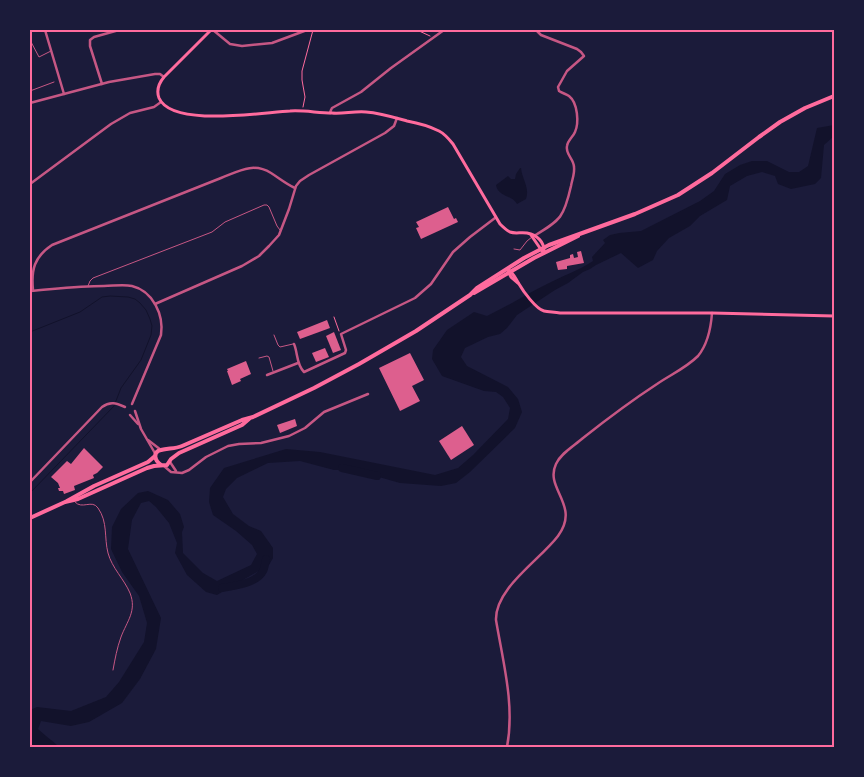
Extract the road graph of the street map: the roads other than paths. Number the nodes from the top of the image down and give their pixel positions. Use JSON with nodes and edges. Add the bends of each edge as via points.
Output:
{"nodes":[{"id":1,"x":45,"y":30,"type":"edge"},
{"id":2,"x":120,"y":30,"type":"edge"},
{"id":3,"x":212,"y":30,"type":"edge"},
{"id":4,"x":307,"y":30,"type":"edge"},
{"id":5,"x":444,"y":30,"type":"edge"},
{"id":6,"x":536,"y":30,"type":"edge"},
{"id":7,"x":30,"y":40,"type":"edge"},
{"id":8,"x":52,"y":51,"type":"junction"},
{"id":9,"x":164,"y":77,"type":"junction"},
{"id":10,"x":54,"y":82,"type":"dead end"},
{"id":11,"x":102,"y":84,"type":"junction"},
{"id":12,"x":30,"y":90,"type":"edge"},
{"id":13,"x":64,"y":94,"type":"junction"},
{"id":14,"x":834,"y":96,"type":"edge"},
{"id":15,"x":161,"y":102,"type":"junction"},
{"id":16,"x":30,"y":104,"type":"edge"},
{"id":17,"x":330,"y":113,"type":"junction"},
{"id":18,"x":397,"y":118,"type":"junction"},
{"id":19,"x":30,"y":184,"type":"edge"},
{"id":20,"x":295,"y":188,"type":"junction"},
{"id":21,"x":495,"y":218,"type":"junction"},
{"id":22,"x":281,"y":230,"type":"junction"},
{"id":23,"x":533,"y":236,"type":"junction"},
{"id":24,"x":514,"y":249,"type":"dead end"},
{"id":25,"x":543,"y":250,"type":"junction"},
{"id":26,"x":509,"y":271,"type":"junction"},
{"id":27,"x":88,"y":286,"type":"junction"},
{"id":28,"x":31,"y":291,"type":"edge"},
{"id":29,"x":155,"y":304,"type":"junction"},
{"id":30,"x":712,"y":313,"type":"junction"},
{"id":31,"x":834,"y":316,"type":"edge"},
{"id":32,"x":274,"y":335,"type":"dead end"},
{"id":33,"x":294,"y":344,"type":"joint"},
{"id":34,"x":258,"y":358,"type":"dead end"},
{"id":35,"x":298,"y":363,"type":"junction"},
{"id":36,"x":274,"y":372,"type":"junction"},
{"id":37,"x":267,"y":375,"type":"dead end"},
{"id":38,"x":368,"y":394,"type":"dead end"},
{"id":39,"x":132,"y":404,"type":"dead end"},
{"id":40,"x":125,"y":407,"type":"dead end"},
{"id":41,"x":135,"y":412,"type":"dead end"},
{"id":42,"x":130,"y":414,"type":"dead end"},
{"id":43,"x":253,"y":416,"type":"junction"},
{"id":44,"x":139,"y":426,"type":"junction"},
{"id":45,"x":147,"y":439,"type":"junction"},
{"id":46,"x":163,"y":450,"type":"junction"},
{"id":47,"x":155,"y":456,"type":"junction"},
{"id":48,"x":171,"y":460,"type":"junction"},
{"id":49,"x":162,"y":465,"type":"junction"},
{"id":50,"x":177,"y":472,"type":"junction"},
{"id":51,"x":30,"y":482,"type":"edge"},
{"id":52,"x":73,"y":499,"type":"junction"},
{"id":53,"x":30,"y":518,"type":"edge"},
{"id":54,"x":113,"y":670,"type":"dead end"},
{"id":55,"x":506,"y":747,"type":"edge"}],
"edges":[{"from":1,"to":8,"type":"street"},
{"from":2,"to":11,"type":"street","via":[[90,40]]},
{"from":3,"to":4,"type":"street","via":[[230,44],[242,46],[272,43]]},
{"from":3,"to":9,"type":"main road"},
{"from":5,"to":17,"type":"street","via":[[361,92],[332,108]]},
{"from":6,"to":23,"type":"street","via":[[577,49],[584,56],[567,71],[558,86],[559,91],[571,98],[578,117],[576,130],[567,145],[575,169],[567,204],[558,220]]},
{"from":7,"to":8,"type":"lane","via":[[39,57]]},
{"from":8,"to":13,"type":"street"},
{"from":9,"to":11,"type":"street","via":[[155,74]]},
{"from":9,"to":15,"type":"main road","via":[[158,88]]},
{"from":10,"to":12,"type":"lane"},
{"from":11,"to":13,"type":"street"},
{"from":13,"to":16,"type":"street"},
{"from":14,"to":25,"type":"highway","via":[[775,125],[712,174],[678,195]]},
{"from":15,"to":17,"type":"main road","via":[[173,110],[205,116],[288,111]]},
{"from":15,"to":19,"type":"street","via":[[111,124]]},
{"from":17,"to":18,"type":"main road","via":[[368,112]]},
{"from":18,"to":20,"type":"street","via":[[393,128],[385,134],[305,177]]},
{"from":18,"to":21,"type":"main road","via":[[438,130],[448,137]]},
{"from":20,"to":22,"type":"street"},
{"from":20,"to":28,"type":"street","via":[[258,168],[248,168],[221,178],[52,245],[34,265]]},
{"from":21,"to":23,"type":"main road","via":[[509,232]]},
{"from":21,"to":35,"type":"street","via":[[453,252],[431,284],[415,298],[340,334],[345,353],[304,372]]},
{"from":22,"to":27,"type":"lane","via":[[269,207],[264,205],[225,222],[212,232],[94,278]]},
{"from":22,"to":29,"type":"street","via":[[270,246],[248,263]]},
{"from":23,"to":24,"type":"lane","via":[[520,250]]},
{"from":23,"to":25,"type":"main road","via":[[540,239]]},
{"from":25,"to":26,"type":"highway"},
{"from":26,"to":30,"type":"main road","via":[[513,280],[544,311]]},
{"from":26,"to":43,"type":"highway","via":[[364,362]]},
{"from":27,"to":28,"type":"street"},
{"from":27,"to":29,"type":"street","via":[[134,287]]},
{"from":29,"to":39,"type":"street","via":[[161,319],[161,335]]},
{"from":30,"to":31,"type":"main road"},
{"from":30,"to":55,"type":"street","via":[[706,342],[698,356],[609,418],[566,452],[556,464],[555,483],[566,511],[563,529],[504,595],[496,615],[509,704]]},
{"from":32,"to":33,"type":"lane","via":[[280,347]]},
{"from":33,"to":35,"type":"street"},
{"from":34,"to":36,"type":"lane","via":[[269,357]]},
{"from":35,"to":36,"type":"street"},
{"from":36,"to":37,"type":"street"},
{"from":38,"to":50,"type":"street","via":[[324,412],[293,434],[261,443],[228,446],[186,471]]},
{"from":40,"to":51,"type":"street","via":[[106,404]]},
{"from":41,"to":44,"type":"street"},
{"from":42,"to":44,"type":"street"},
{"from":43,"to":46,"type":"highway","via":[[182,446]]},
{"from":43,"to":48,"type":"highway","via":[[242,425],[183,451]]},
{"from":44,"to":45,"type":"street"},
{"from":45,"to":46,"type":"street"},
{"from":45,"to":47,"type":"street"},
{"from":46,"to":47,"type":"highway"},
{"from":46,"to":48,"type":"highway","via":[[170,454]]},
{"from":47,"to":49,"type":"highway"},
{"from":47,"to":52,"type":"highway"},
{"from":48,"to":49,"type":"highway"},
{"from":48,"to":50,"type":"street"},
{"from":49,"to":50,"type":"street","via":[[171,472]]},
{"from":49,"to":52,"type":"highway","via":[[147,468]]},
{"from":52,"to":53,"type":"highway"},
{"from":52,"to":54,"type":"lane","via":[[77,505],[94,504],[99,509],[105,523],[108,553],[131,599],[131,615],[117,649]]}]}
